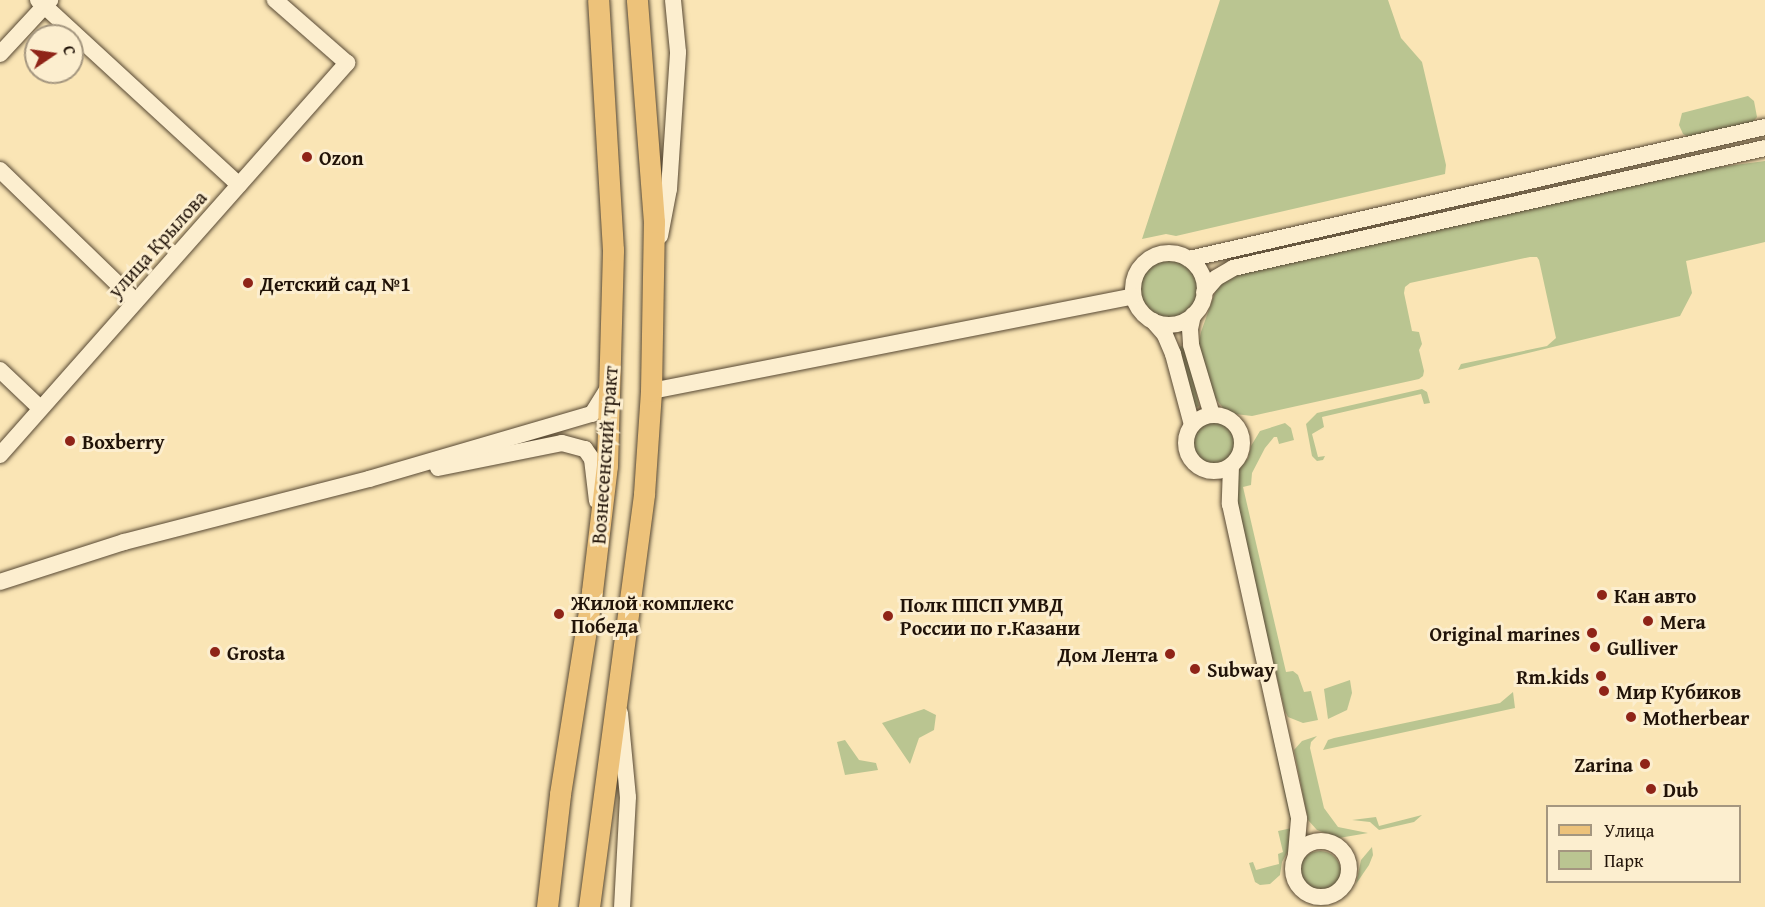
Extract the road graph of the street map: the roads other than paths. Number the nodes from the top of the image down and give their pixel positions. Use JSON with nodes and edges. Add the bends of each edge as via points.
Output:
{"nodes":[{"id":1,"x":275,"y":0,"type":"edge"},
{"id":2,"x":598,"y":0,"type":"edge"},
{"id":3,"x":637,"y":0,"type":"edge"},
{"id":4,"x":673,"y":0,"type":"edge"},
{"id":5,"x":44,"y":2,"type":"edge"},
{"id":6,"x":0,"y":54,"type":"edge"},
{"id":7,"x":1765,"y":127,"type":"edge"},
{"id":8,"x":1765,"y":148,"type":"edge"},
{"id":9,"x":0,"y":170,"type":"edge"},
{"id":10,"x":238,"y":185,"type":"junction"},
{"id":11,"x":1189,"y":259,"type":"junction"},
{"id":12,"x":654,"y":269,"type":"junction"},
{"id":13,"x":1204,"y":292,"type":"junction"},
{"id":14,"x":1133,"y":296,"type":"junction"},
{"id":15,"x":135,"y":301,"type":"junction"},
{"id":16,"x":1193,"y":315,"type":"junction"},
{"id":17,"x":1153,"y":321,"type":"junction"},
{"id":18,"x":0,"y":370,"type":"edge"},
{"id":19,"x":611,"y":383,"type":"junction"},
{"id":20,"x":651,"y":392,"type":"junction"},
{"id":21,"x":40,"y":408,"type":"junction"},
{"id":22,"x":1212,"y":415,"type":"junction"},
{"id":23,"x":1192,"y":425,"type":"junction"},
{"id":24,"x":0,"y":455,"type":"edge"},
{"id":25,"x":1231,"y":466,"type":"junction"},
{"id":26,"x":1204,"y":470,"type":"junction"},
{"id":27,"x":369,"y":479,"type":"junction"},
{"id":28,"x":1230,"y":504,"type":"junction"},
{"id":29,"x":600,"y":524,"type":"junction"},
{"id":30,"x":0,"y":582,"type":"edge"},
{"id":31,"x":618,"y":698,"type":"junction"},
{"id":32,"x":1299,"y":819,"type":"junction"},
{"id":33,"x":1319,"y":841,"type":"junction"},
{"id":34,"x":1296,"y":855,"type":"junction"},
{"id":35,"x":1306,"y":900,"type":"edge"},
{"id":36,"x":1331,"y":901,"type":"edge"},
{"id":37,"x":547,"y":907,"type":"edge"},
{"id":38,"x":590,"y":907,"type":"edge"},
{"id":39,"x":622,"y":907,"type":"edge"}],
"edges":[{"from":1,"to":10,"type":"street","name":"улица Крылова","via":[[347,63]]},
{"from":2,"to":19,"type":"main road","name":"Вознесенский тракт","via":[[613,250]]},
{"from":3,"to":12,"type":"main road","name":"Вознесенский тракт","via":[[646,92]]},
{"from":4,"to":12,"type":"street","via":[[678,52],[669,189]]},
{"from":5,"to":6,"type":"street"},
{"from":5,"to":10,"type":"street"},
{"from":7,"to":11,"type":"street"},
{"from":8,"to":13,"type":"street","via":[[1233,268],[1216,278]]},
{"from":9,"to":15,"type":"street"},
{"from":10,"to":15,"type":"street","name":"улица Крылова"},
{"from":11,"to":13,"type":"street","via":[[1202,275]]},
{"from":11,"to":14,"type":"street","via":[[1172,253],[1150,258],[1138,270]]},
{"from":12,"to":20,"type":"main road","name":"Вознесенский тракт"},
{"from":13,"to":16,"type":"street"},
{"from":14,"to":17,"type":"street","via":[[1137,306]]},
{"from":14,"to":20,"type":"street"},
{"from":15,"to":21,"type":"street","name":"улица Крылова"},
{"from":16,"to":17,"type":"street","via":[[1176,324]]},
{"from":16,"to":22,"type":"street","via":[[1191,345]]},
{"from":17,"to":23,"type":"street","via":[[1165,335],[1173,354]]},
{"from":18,"to":21,"type":"street"},
{"from":19,"to":27,"type":"street","via":[[592,414]]},
{"from":19,"to":29,"type":"main road","name":"Вознесенский тракт"},
{"from":20,"to":31,"type":"main road","name":"Вознесенский тракт","via":[[644,494]]},
{"from":21,"to":24,"type":"street","name":"улица Крылова"},
{"from":22,"to":23,"type":"street"},
{"from":22,"to":25,"type":"street","via":[[1231,421],[1241,435],[1240,453]]},
{"from":23,"to":26,"type":"street","via":[[1187,433],[1187,451],[1196,466]]},
{"from":25,"to":26,"type":"street","via":[[1222,471]]},
{"from":25,"to":28,"type":"street"},
{"from":26,"to":28,"type":"street"},
{"from":27,"to":29,"type":"street","via":[[475,463],[562,443],[585,448],[592,459]]},
{"from":27,"to":30,"type":"street","via":[[124,542]]},
{"from":28,"to":32,"type":"street"},
{"from":29,"to":37,"type":"main road","name":"Вознесенский тракт"},
{"from":31,"to":38,"type":"main road","name":"Вознесенский тракт"},
{"from":31,"to":39,"type":"street","via":[[628,797]]},
{"from":32,"to":33,"type":"street"},
{"from":32,"to":34,"type":"street"},
{"from":33,"to":34,"type":"street"},
{"from":33,"to":36,"type":"street","via":[[1337,846],[1349,863],[1347,880]]},
{"from":34,"to":35,"type":"street","via":[[1293,876]]},
{"from":35,"to":36,"type":"street"}]}
